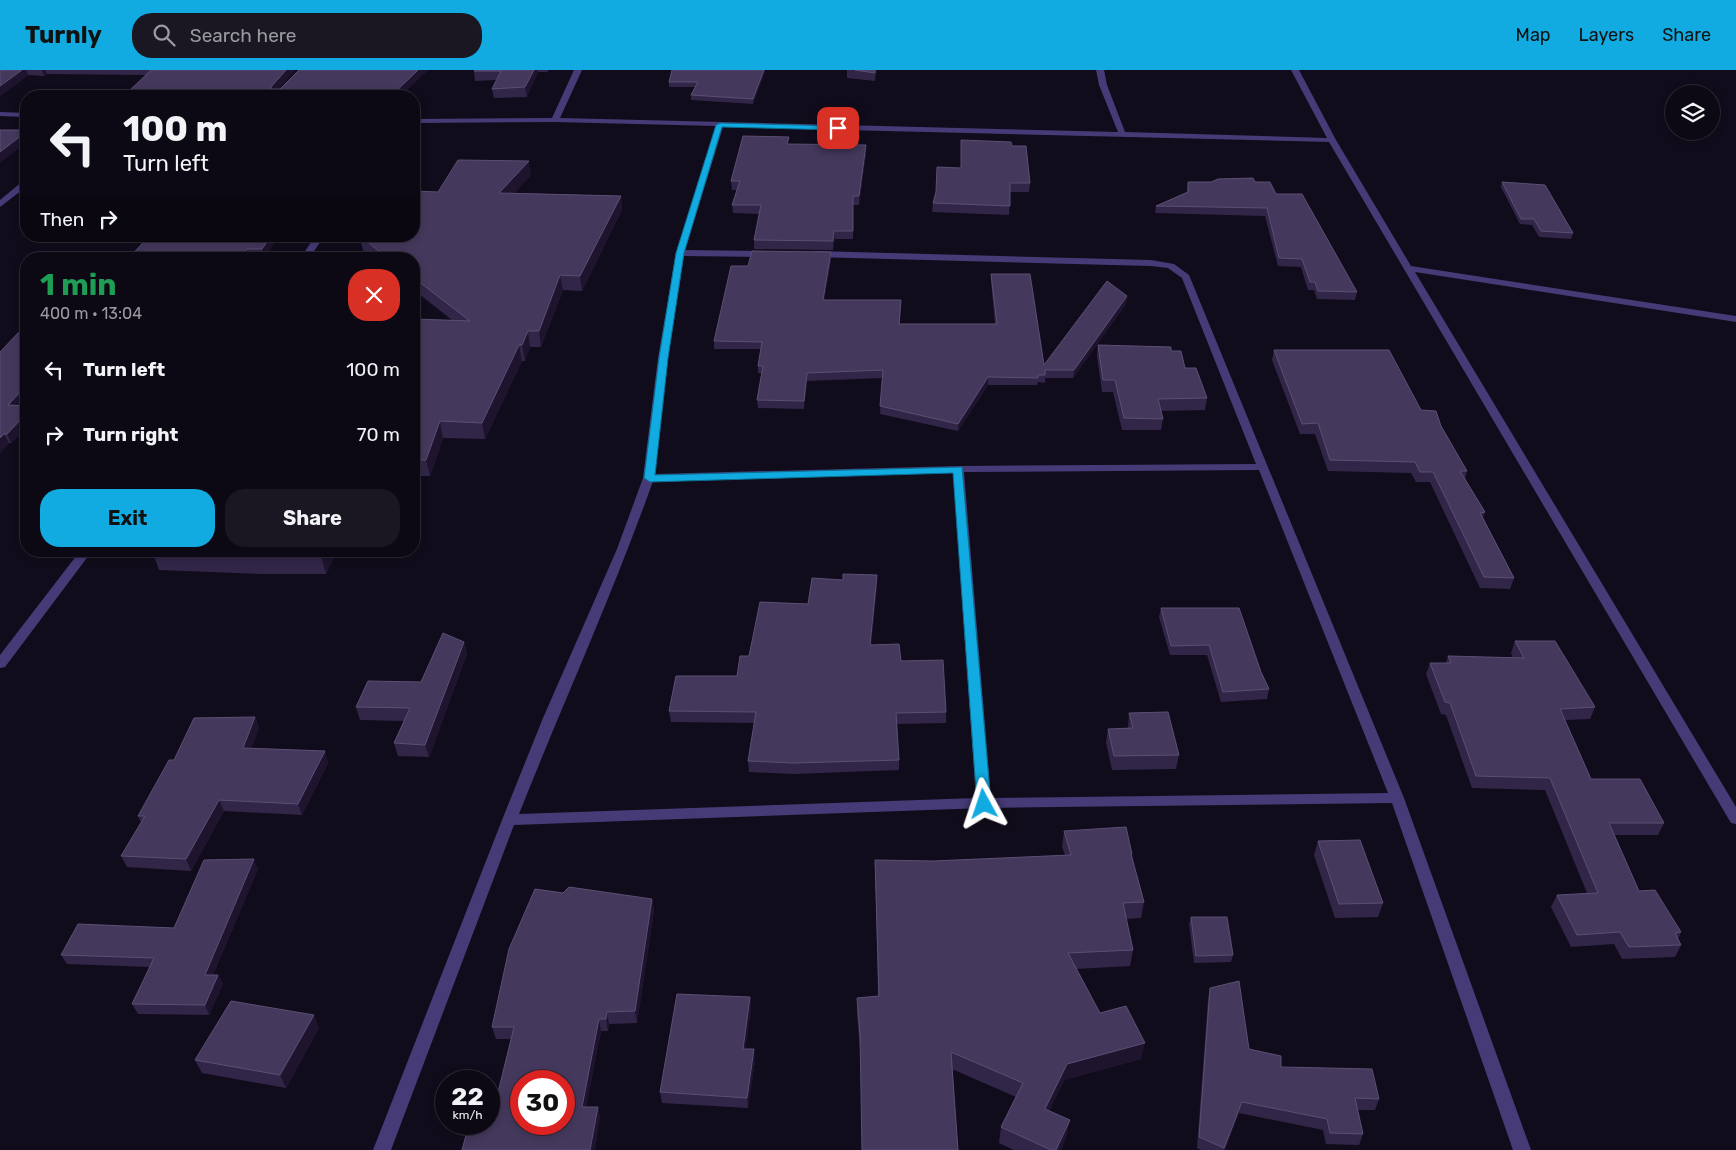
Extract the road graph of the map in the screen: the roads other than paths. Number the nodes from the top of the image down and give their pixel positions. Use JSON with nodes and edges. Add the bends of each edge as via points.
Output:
{"nodes":[{"id":1,"x":578,"y":70,"type":"edge"},
{"id":2,"x":1100,"y":70,"type":"edge"},
{"id":3,"x":1295,"y":70,"type":"edge"},
{"id":4,"x":0,"y":114,"type":"edge"},
{"id":5,"x":20,"y":115,"type":"edge"},
{"id":6,"x":555,"y":120,"type":"junction"},
{"id":7,"x":420,"y":121,"type":"edge"},
{"id":8,"x":720,"y":125,"type":"junction"},
{"id":9,"x":1123,"y":136,"type":"junction"},
{"id":10,"x":1332,"y":140,"type":"junction"},
{"id":11,"x":20,"y":188,"type":"edge"},
{"id":12,"x":0,"y":204,"type":"edge"},
{"id":13,"x":680,"y":253,"type":"junction"},
{"id":14,"x":776,"y":254,"type":"edge"},
{"id":15,"x":805,"y":254,"type":"edge"},
{"id":16,"x":1408,"y":268,"type":"junction"},
{"id":17,"x":1736,"y":319,"type":"edge"},
{"id":18,"x":1262,"y":467,"type":"junction"},
{"id":19,"x":958,"y":469,"type":"junction"},
{"id":20,"x":650,"y":478,"type":"junction"},
{"id":21,"x":81,"y":557,"type":"edge"},
{"id":22,"x":0,"y":664,"type":"edge"},
{"id":23,"x":1397,"y":798,"type":"junction"},
{"id":24,"x":984,"y":804,"type":"junction"},
{"id":25,"x":1736,"y":819,"type":"edge"},
{"id":26,"x":509,"y":820,"type":"junction"},
{"id":27,"x":382,"y":1150,"type":"edge"},
{"id":28,"x":1522,"y":1150,"type":"edge"}],
"edges":[{"from":1,"to":6,"type":"street"},
{"from":2,"to":9,"type":"street"},
{"from":3,"to":10,"type":"street"},
{"from":4,"to":5,"type":"street"},
{"from":6,"to":7,"type":"street"},
{"from":6,"to":8,"type":"street"},
{"from":8,"to":9,"type":"street"},
{"from":8,"to":13,"type":"street"},
{"from":9,"to":10,"type":"street"},
{"from":10,"to":16,"type":"street"},
{"from":11,"to":12,"type":"street"},
{"from":13,"to":14,"type":"street"},
{"from":13,"to":20,"type":"street","via":[[663,358]]},
{"from":15,"to":18,"type":"street","via":[[1171,266],[1186,277]]},
{"from":16,"to":17,"type":"street"},
{"from":16,"to":25,"type":"street"},
{"from":18,"to":19,"type":"street"},
{"from":18,"to":23,"type":"street"},
{"from":19,"to":20,"type":"street"},
{"from":19,"to":24,"type":"street"},
{"from":20,"to":26,"type":"street"},
{"from":21,"to":22,"type":"street"},
{"from":23,"to":24,"type":"street"},
{"from":23,"to":28,"type":"street"},
{"from":24,"to":26,"type":"street"},
{"from":26,"to":27,"type":"street"}]}
